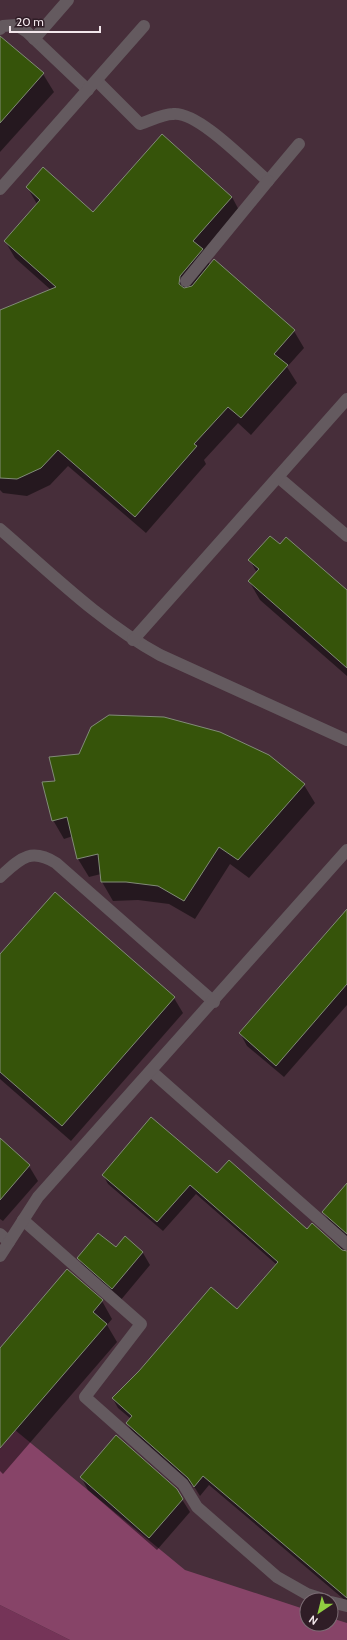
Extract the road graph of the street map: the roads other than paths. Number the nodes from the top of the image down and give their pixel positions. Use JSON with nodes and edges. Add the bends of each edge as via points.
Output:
{"nodes":[{"id":1,"x":68,"y":0,"type":"edge"},
{"id":2,"x":144,"y":26,"type":"dead end"},
{"id":3,"x":0,"y":29,"type":"edge"},
{"id":4,"x":34,"y":39,"type":"junction"},
{"id":5,"x":96,"y":81,"type":"junction"},
{"id":6,"x":88,"y":90,"type":"junction"},
{"id":7,"x":300,"y":144,"type":"dead end"},
{"id":8,"x":268,"y":181,"type":"junction"},
{"id":9,"x":0,"y":189,"type":"edge"},
{"id":10,"x":186,"y":281,"type":"dead end"},
{"id":11,"x":347,"y":399,"type":"edge"},
{"id":12,"x":278,"y":477,"type":"junction"},
{"id":13,"x":0,"y":529,"type":"edge"},
{"id":14,"x":347,"y":536,"type":"edge"},
{"id":15,"x":133,"y":640,"type":"junction"},
{"id":16,"x":347,"y":740,"type":"edge"},
{"id":17,"x":347,"y":850,"type":"edge"},
{"id":18,"x":0,"y":877,"type":"edge"},
{"id":19,"x":214,"y":1002,"type":"junction"},
{"id":20,"x":151,"y":1071,"type":"junction"},
{"id":21,"x":23,"y":1220,"type":"junction"},
{"id":22,"x":5,"y":1238,"type":"edge"},
{"id":23,"x":347,"y":1244,"type":"edge"},
{"id":24,"x":0,"y":1256,"type":"edge"},
{"id":25,"x":303,"y":1592,"type":"edge"}],
"edges":[{"from":1,"to":4,"type":"lane"},
{"from":2,"to":5,"type":"lane"},
{"from":3,"to":4,"type":"lane","via":[[3,26],[16,25]]},
{"from":4,"to":6,"type":"lane"},
{"from":5,"to":6,"type":"lane"},
{"from":5,"to":8,"type":"lane","via":[[140,124],[173,113],[188,116],[201,123]]},
{"from":6,"to":9,"type":"lane"},
{"from":7,"to":8,"type":"lane"},
{"from":8,"to":10,"type":"lane"},
{"from":11,"to":12,"type":"lane"},
{"from":12,"to":14,"type":"lane"},
{"from":12,"to":15,"type":"lane"},
{"from":13,"to":15,"type":"lane","via":[[105,621]]},
{"from":15,"to":16,"type":"lane","via":[[160,655]]},
{"from":17,"to":19,"type":"lane"},
{"from":18,"to":19,"type":"lane","via":[[20,859],[32,855],[44,856],[56,863]]},
{"from":19,"to":20,"type":"lane"},
{"from":20,"to":21,"type":"lane","via":[[38,1197]]},
{"from":20,"to":23,"type":"lane"},
{"from":21,"to":22,"type":"lane"},
{"from":21,"to":25,"type":"lane","via":[[141,1324],[85,1397],[183,1484],[197,1507],[277,1577]]},
{"from":22,"to":24,"type":"lane"}]}
